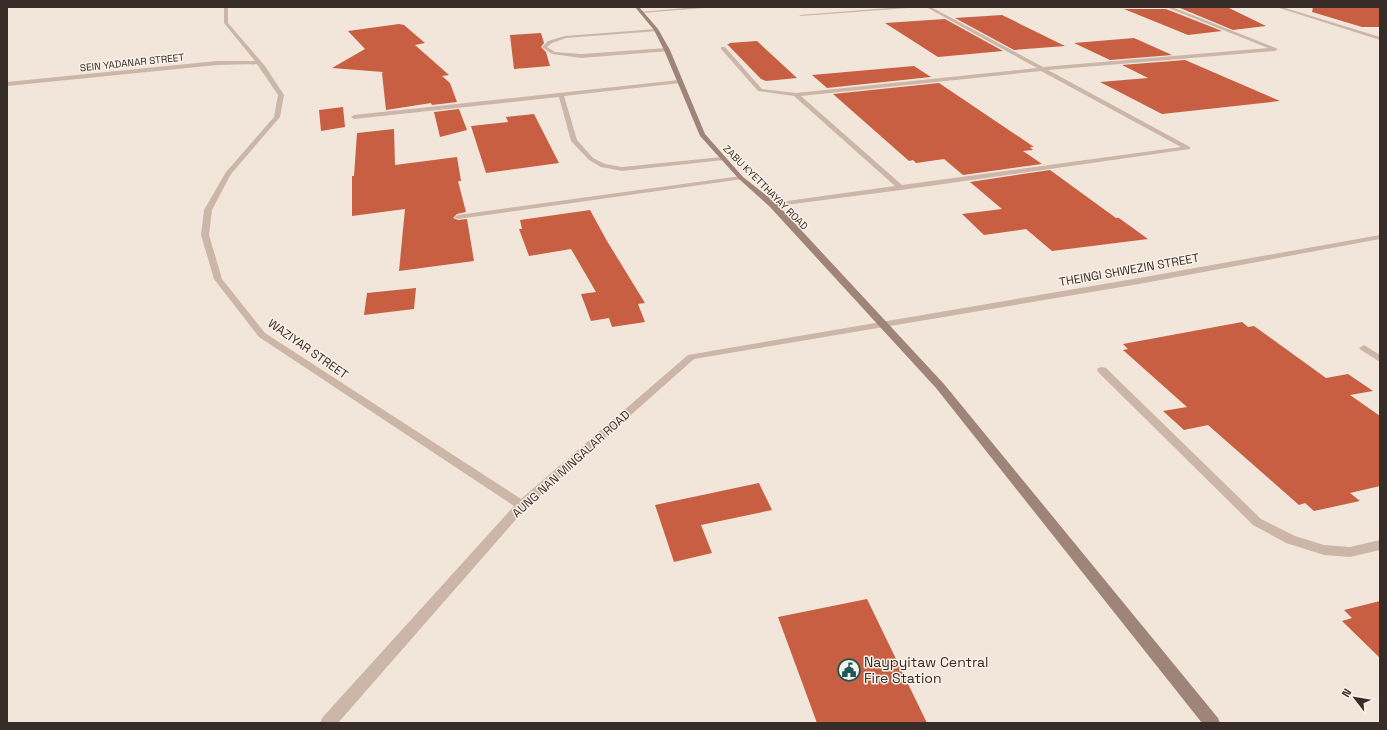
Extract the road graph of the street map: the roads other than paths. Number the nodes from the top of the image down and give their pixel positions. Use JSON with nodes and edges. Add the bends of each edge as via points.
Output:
{"nodes":[{"id":1,"x":226,"y":7,"type":"edge"},
{"id":2,"x":715,"y":7,"type":"edge"},
{"id":3,"x":920,"y":7,"type":"edge"},
{"id":4,"x":928,"y":7,"type":"edge"},
{"id":5,"x":1168,"y":7,"type":"edge"},
{"id":6,"x":1278,"y":7,"type":"edge"},
{"id":7,"x":639,"y":10,"type":"edge"},
{"id":8,"x":801,"y":15,"type":"dead end"},
{"id":9,"x":656,"y":30,"type":"junction"},
{"id":10,"x":1379,"y":39,"type":"edge"},
{"id":11,"x":723,"y":48,"type":"dead end"},
{"id":12,"x":667,"y":50,"type":"junction"},
{"id":13,"x":259,"y":62,"type":"junction"},
{"id":14,"x":1042,"y":69,"type":"junction"},
{"id":15,"x":679,"y":82,"type":"junction"},
{"id":16,"x":7,"y":84,"type":"edge"},
{"id":17,"x":561,"y":95,"type":"junction"},
{"id":18,"x":796,"y":95,"type":"junction"},
{"id":19,"x":354,"y":117,"type":"dead end"},
{"id":20,"x":722,"y":159,"type":"junction"},
{"id":21,"x":740,"y":178,"type":"junction"},
{"id":22,"x":901,"y":188,"type":"junction"},
{"id":23,"x":773,"y":205,"type":"junction"},
{"id":24,"x":458,"y":217,"type":"dead end"},
{"id":25,"x":1380,"y":237,"type":"edge"},
{"id":26,"x":882,"y":324,"type":"junction"},
{"id":27,"x":1364,"y":348,"type":"dead end"},
{"id":28,"x":1380,"y":359,"type":"edge"},
{"id":29,"x":1102,"y":370,"type":"dead end"},
{"id":30,"x":522,"y":505,"type":"junction"},
{"id":31,"x":1380,"y":545,"type":"edge"},
{"id":32,"x":328,"y":723,"type":"edge"},
{"id":33,"x":1212,"y":723,"type":"edge"}],
"edges":[{"from":1,"to":13,"type":"street","name":"WAZIYAR STREET","via":[[226,23]]},
{"from":2,"to":7,"type":"street"},
{"from":3,"to":8,"type":"street"},
{"from":4,"to":14,"type":"street"},
{"from":5,"to":14,"type":"street","via":[[1275,49]]},
{"from":6,"to":10,"type":"street"},
{"from":7,"to":9,"type":"main road","name":"ZABU KYETTHAYAY ROAD"},
{"from":9,"to":12,"type":"main road","name":"ZABU KYETTHAYAY ROAD"},
{"from":9,"to":12,"type":"street","via":[[565,37],[544,47],[554,53],[581,56]]},
{"from":11,"to":18,"type":"street","via":[[760,90]]},
{"from":12,"to":15,"type":"main road","name":"ZABU KYETTHAYAY ROAD"},
{"from":13,"to":16,"type":"street","name":"SEIN YADANAR STREET","via":[[217,63]]},
{"from":13,"to":30,"type":"street","name":"WAZIYAR STREET","via":[[282,94],[277,117],[228,173],[208,210],[205,235],[218,279],[262,335]]},
{"from":14,"to":18,"type":"street"},
{"from":14,"to":22,"type":"street","via":[[1188,148]]},
{"from":15,"to":17,"type":"street"},
{"from":15,"to":20,"type":"main road","name":"ZABU KYETTHAYAY ROAD","via":[[702,135]]},
{"from":17,"to":19,"type":"street"},
{"from":17,"to":20,"type":"street","via":[[574,141],[591,159],[603,166],[622,169]]},
{"from":18,"to":22,"type":"street"},
{"from":20,"to":21,"type":"main road","name":"ZABU KYETTHAYAY ROAD"},
{"from":21,"to":23,"type":"main road","name":"ZABU KYETTHAYAY ROAD"},
{"from":21,"to":24,"type":"street"},
{"from":22,"to":23,"type":"street"},
{"from":23,"to":26,"type":"main road","name":"ZABU KYETTHAYAY ROAD"},
{"from":25,"to":26,"type":"street","name":"THEINGI SHWEZIN STREET"},
{"from":26,"to":30,"type":"street","name":"AUNG NAN MINGALAR ROAD","via":[[691,357]]},
{"from":26,"to":33,"type":"main road","name":"ZABU KYETTHAYAY ROAD","via":[[940,386]]},
{"from":27,"to":28,"type":"street"},
{"from":29,"to":31,"type":"street","via":[[1257,522],[1288,540],[1311,548],[1351,552]]},
{"from":30,"to":32,"type":"street","name":"AUNG NAN MINGALAR ROAD"}]}
